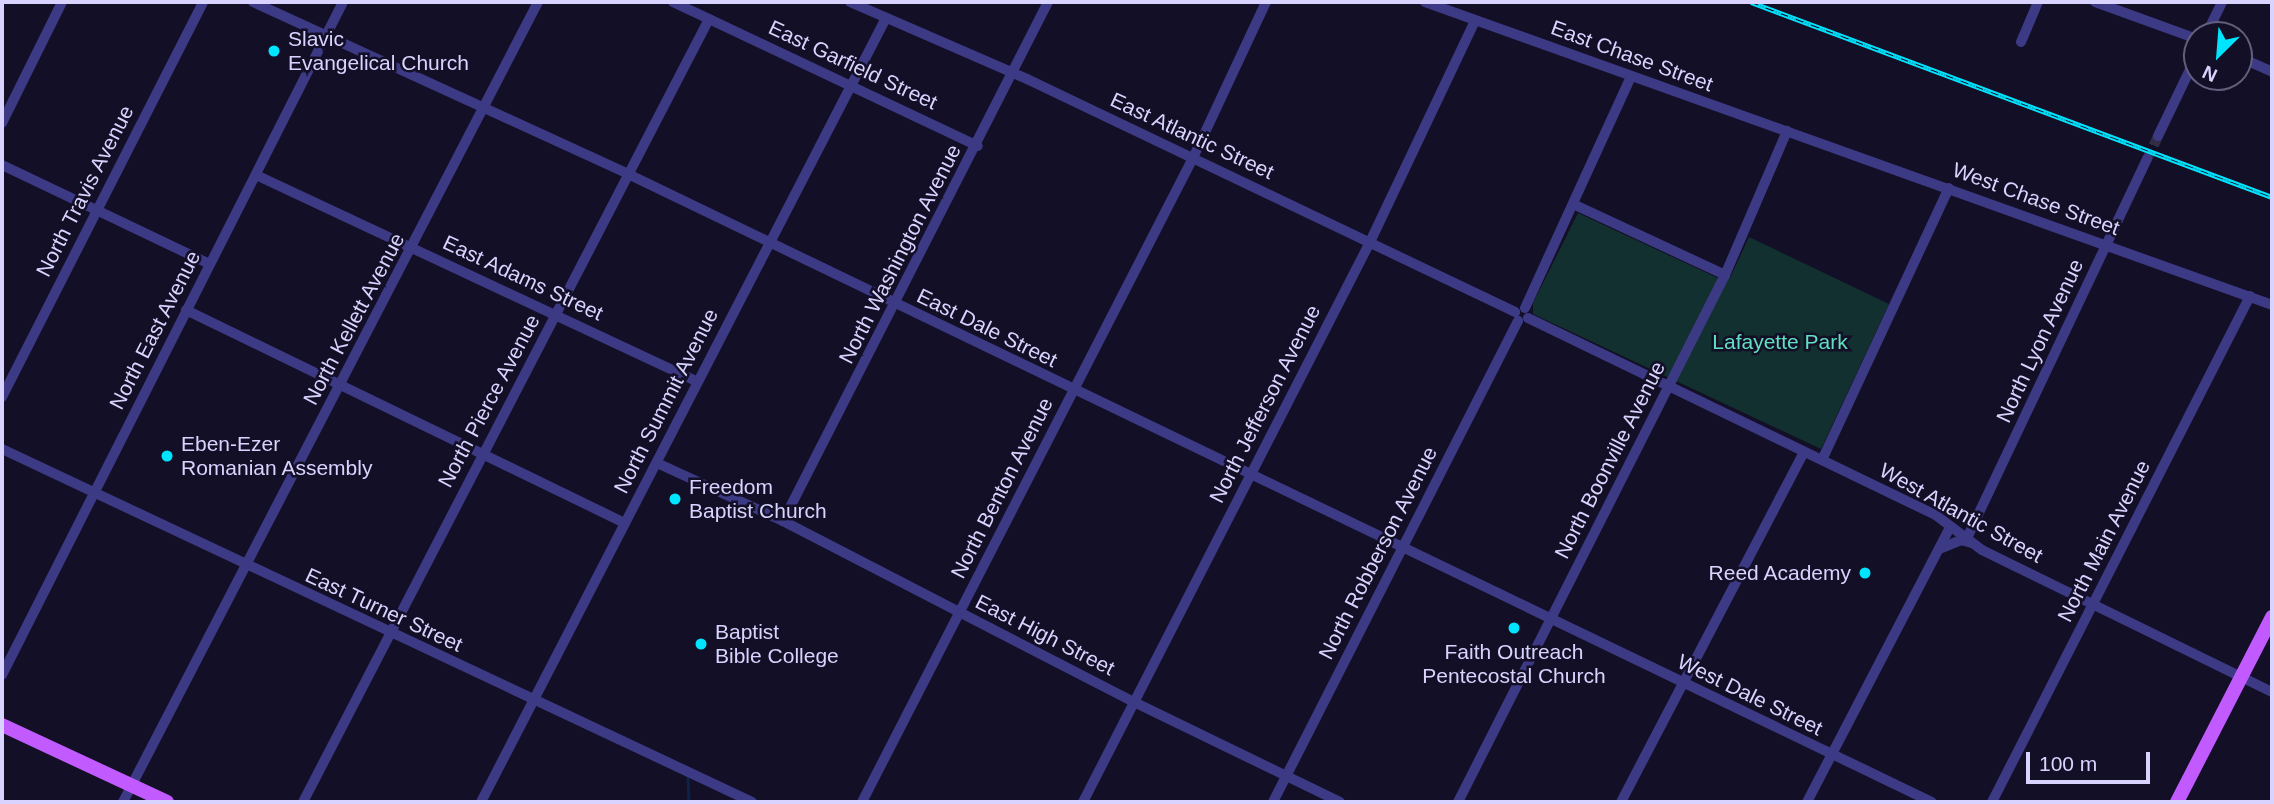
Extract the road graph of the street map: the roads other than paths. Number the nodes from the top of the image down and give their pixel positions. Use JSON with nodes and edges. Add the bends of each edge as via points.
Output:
{"nodes":[{"id":1,"x":62,"y":2,"type":"edge"},
{"id":2,"x":203,"y":2,"type":"edge"},
{"id":3,"x":253,"y":2,"type":"edge"},
{"id":4,"x":343,"y":2,"type":"edge"},
{"id":5,"x":538,"y":2,"type":"edge"},
{"id":6,"x":673,"y":2,"type":"edge"},
{"id":7,"x":850,"y":2,"type":"edge"},
{"id":8,"x":1048,"y":2,"type":"edge"},
{"id":9,"x":1266,"y":2,"type":"edge"},
{"id":10,"x":1425,"y":2,"type":"edge"},
{"id":11,"x":2038,"y":2,"type":"edge"},
{"id":12,"x":2095,"y":2,"type":"edge"},
{"id":13,"x":2222,"y":2,"type":"edge"},
{"id":14,"x":886,"y":18,"type":"junction"},
{"id":15,"x":709,"y":19,"type":"junction"},
{"id":16,"x":1475,"y":21,"type":"junction"},
{"id":17,"x":2213,"y":21,"type":"edge"},
{"id":18,"x":327,"y":34,"type":"junction"},
{"id":19,"x":2183,"y":34,"type":"edge"},
{"id":20,"x":2021,"y":42,"type":"dead end"},
{"id":21,"x":2253,"y":63,"type":"edge"},
{"id":22,"x":2272,"y":72,"type":"edge"},
{"id":23,"x":1014,"y":73,"type":"junction"},
{"id":24,"x":1632,"y":77,"type":"junction"},
{"id":25,"x":2183,"y":84,"type":"edge"},
{"id":26,"x":852,"y":86,"type":"junction"},
{"id":27,"x":485,"y":107,"type":"junction"},
{"id":28,"x":2,"y":124,"type":"edge"},
{"id":29,"x":1787,"y":131,"type":"junction"},
{"id":30,"x":2158,"y":136,"type":"tunnel mouth"},
{"id":31,"x":978,"y":146,"type":"junction"},
{"id":32,"x":1193,"y":158,"type":"junction"},
{"id":33,"x":2147,"y":159,"type":"tunnel mouth"},
{"id":34,"x":2,"y":164,"type":"edge"},
{"id":35,"x":628,"y":174,"type":"junction"},
{"id":36,"x":256,"y":175,"type":"junction"},
{"id":37,"x":1950,"y":188,"type":"junction"},
{"id":38,"x":1573,"y":204,"type":"junction"},
{"id":39,"x":97,"y":210,"type":"junction"},
{"id":40,"x":1370,"y":242,"type":"junction"},
{"id":41,"x":770,"y":243,"type":"junction"},
{"id":42,"x":2106,"y":245,"type":"junction"},
{"id":43,"x":413,"y":247,"type":"junction"},
{"id":44,"x":210,"y":264,"type":"junction"},
{"id":45,"x":1725,"y":275,"type":"junction"},
{"id":46,"x":2250,"y":296,"type":"junction"},
{"id":47,"x":2272,"y":304,"type":"edge"},
{"id":48,"x":896,"y":305,"type":"junction"},
{"id":49,"x":186,"y":310,"type":"junction"},
{"id":50,"x":556,"y":314,"type":"junction"},
{"id":51,"x":1522,"y":315,"type":"junction"},
{"id":52,"x":697,"y":382,"type":"junction"},
{"id":53,"x":1668,"y":385,"type":"junction"},
{"id":54,"x":340,"y":387,"type":"junction"},
{"id":55,"x":1073,"y":391,"type":"junction"},
{"id":56,"x":2,"y":397,"type":"edge"},
{"id":57,"x":2,"y":449,"type":"edge"},
{"id":58,"x":1804,"y":452,"type":"junction"},
{"id":59,"x":482,"y":456,"type":"junction"},
{"id":60,"x":1822,"y":460,"type":"junction"},
{"id":61,"x":657,"y":463,"type":"junction"},
{"id":62,"x":1250,"y":475,"type":"junction"},
{"id":63,"x":94,"y":494,"type":"junction"},
{"id":64,"x":783,"y":521,"type":"junction"},
{"id":65,"x":625,"y":523,"type":"junction"},
{"id":66,"x":1950,"y":527,"type":"junction"},
{"id":67,"x":1970,"y":541,"type":"junction"},
{"id":68,"x":1403,"y":548,"type":"junction"},
{"id":69,"x":1938,"y":549,"type":"junction"},
{"id":70,"x":247,"y":568,"type":"junction"},
{"id":71,"x":2093,"y":605,"type":"junction"},
{"id":72,"x":960,"y":613,"type":"junction"},
{"id":73,"x":2272,"y":617,"type":"edge"},
{"id":74,"x":1552,"y":619,"type":"junction"},
{"id":75,"x":389,"y":635,"type":"junction"},
{"id":76,"x":2,"y":676,"type":"edge"},
{"id":77,"x":2242,"y":677,"type":"junction"},
{"id":78,"x":1682,"y":683,"type":"junction"},
{"id":79,"x":2272,"y":692,"type":"edge"},
{"id":80,"x":534,"y":701,"type":"junction"},
{"id":81,"x":1134,"y":702,"type":"junction"},
{"id":82,"x":2,"y":725,"type":"edge"},
{"id":83,"x":1831,"y":756,"type":"junction"},
{"id":84,"x":1286,"y":776,"type":"junction"},
{"id":85,"x":131,"y":785,"type":"junction"},
{"id":86,"x":123,"y":802,"type":"edge"},
{"id":87,"x":167,"y":802,"type":"edge"},
{"id":88,"x":303,"y":802,"type":"edge"},
{"id":89,"x":481,"y":802,"type":"edge"},
{"id":90,"x":752,"y":802,"type":"edge"},
{"id":91,"x":862,"y":802,"type":"edge"},
{"id":92,"x":1083,"y":802,"type":"edge"},
{"id":93,"x":1273,"y":802,"type":"edge"},
{"id":94,"x":1340,"y":802,"type":"edge"},
{"id":95,"x":1458,"y":802,"type":"edge"},
{"id":96,"x":1621,"y":802,"type":"edge"},
{"id":97,"x":1807,"y":802,"type":"edge"},
{"id":98,"x":1932,"y":802,"type":"edge"},
{"id":99,"x":1992,"y":802,"type":"edge"},
{"id":100,"x":2177,"y":802,"type":"edge"}],
"edges":[{"from":1,"to":28,"type":"street"},
{"from":2,"to":39,"type":"street","name":"North Travis Avenue"},
{"from":3,"to":18,"type":"street","name":"East Dale Street"},
{"from":4,"to":18,"type":"street","name":"North East Avenue"},
{"from":5,"to":27,"type":"street","name":"North Kellett Avenue"},
{"from":6,"to":15,"type":"street","name":"East Garfield Street"},
{"from":7,"to":14,"type":"street","name":"East Atlantic Street"},
{"from":8,"to":23,"type":"street","name":"North Washington Avenue"},
{"from":9,"to":32,"type":"street","name":"North Benton Avenue"},
{"from":10,"to":16,"type":"street","name":"East Chase Street"},
{"from":11,"to":20,"type":"street"},
{"from":12,"to":19,"type":"street"},
{"from":13,"to":17,"type":"street"},
{"from":14,"to":23,"type":"street","name":"East Atlantic Street"},
{"from":14,"to":26,"type":"street","name":"North Summit Avenue"},
{"from":15,"to":26,"type":"street","name":"East Garfield Street"},
{"from":15,"to":35,"type":"street","name":"North Pierce Avenue"},
{"from":16,"to":24,"type":"street","name":"East Chase Street"},
{"from":16,"to":40,"type":"street","name":"North Jefferson Avenue"},
{"from":18,"to":27,"type":"street","name":"East Dale Street"},
{"from":18,"to":36,"type":"street","name":"North East Avenue"},
{"from":21,"to":22,"type":"street"},
{"from":23,"to":31,"type":"street","name":"North Washington Avenue"},
{"from":23,"to":32,"type":"street","name":"East Atlantic Street"},
{"from":24,"to":29,"type":"street","name":"East Chase Street"},
{"from":24,"to":38,"type":"street","name":"North Robberson Avenue"},
{"from":25,"to":30,"type":"street"},
{"from":26,"to":31,"type":"street","name":"East Garfield Street"},
{"from":26,"to":41,"type":"street","name":"North Summit Avenue"},
{"from":27,"to":35,"type":"street","name":"East Dale Street"},
{"from":27,"to":43,"type":"street","name":"North Kellett Avenue"},
{"from":29,"to":37,"type":"street","name":"West Chase Street"},
{"from":29,"to":45,"type":"street","name":"North Boonville Avenue"},
{"from":31,"to":48,"type":"street","name":"North Washington Avenue"},
{"from":32,"to":40,"type":"street","name":"East Atlantic Street"},
{"from":32,"to":55,"type":"street","name":"North Benton Avenue"},
{"from":33,"to":42,"type":"street","name":"North Lyon Avenue"},
{"from":34,"to":39,"type":"street"},
{"from":35,"to":41,"type":"street","name":"East Dale Street"},
{"from":35,"to":50,"type":"street","name":"North Pierce Avenue"},
{"from":36,"to":43,"type":"street","name":"East Adams Street"},
{"from":36,"to":44,"type":"street","name":"North East Avenue"},
{"from":37,"to":42,"type":"street","name":"West Chase Street"},
{"from":37,"to":60,"type":"street"},
{"from":38,"to":45,"type":"street"},
{"from":38,"to":51,"type":"street","name":"North Robberson Avenue"},
{"from":39,"to":44,"type":"street"},
{"from":39,"to":56,"type":"street","name":"North Travis Avenue"},
{"from":40,"to":51,"type":"street","name":"East Atlantic Street"},
{"from":40,"to":62,"type":"street","name":"North Jefferson Avenue"},
{"from":41,"to":48,"type":"street","name":"East Dale Street"},
{"from":41,"to":52,"type":"street","name":"North Summit Avenue"},
{"from":42,"to":46,"type":"street","name":"West Chase Street"},
{"from":42,"to":67,"type":"street","name":"North Lyon Avenue"},
{"from":43,"to":50,"type":"street","name":"East Adams Street"},
{"from":43,"to":54,"type":"street","name":"North Kellett Avenue"},
{"from":44,"to":49,"type":"street","name":"North East Avenue"},
{"from":45,"to":53,"type":"street","name":"North Boonville Avenue"},
{"from":46,"to":47,"type":"street","name":"West Chase Street"},
{"from":46,"to":71,"type":"street","name":"North Main Avenue"},
{"from":48,"to":55,"type":"street","name":"East Dale Street"},
{"from":48,"to":64,"type":"street","name":"North Washington Avenue"},
{"from":49,"to":54,"type":"street"},
{"from":49,"to":63,"type":"street","name":"North East Avenue"},
{"from":50,"to":52,"type":"street","name":"East Adams Street"},
{"from":50,"to":59,"type":"street","name":"North Pierce Avenue"},
{"from":51,"to":53,"type":"street","name":"East Atlantic Street"},
{"from":51,"to":68,"type":"street","name":"North Robberson Avenue"},
{"from":52,"to":61,"type":"street","name":"North Summit Avenue"},
{"from":53,"to":58,"type":"street","name":"West Atlantic Street"},
{"from":53,"to":74,"type":"street","name":"North Boonville Avenue"},
{"from":54,"to":59,"type":"street"},
{"from":54,"to":70,"type":"street","name":"North Kellett Avenue"},
{"from":55,"to":62,"type":"street","name":"East Dale Street"},
{"from":55,"to":72,"type":"street","name":"North Benton Avenue"},
{"from":57,"to":63,"type":"street","name":"East Turner Street"},
{"from":58,"to":60,"type":"street","name":"West Atlantic Street"},
{"from":58,"to":78,"type":"street"},
{"from":59,"to":65,"type":"street"},
{"from":59,"to":75,"type":"street","name":"North Pierce Avenue"},
{"from":60,"to":66,"type":"street","name":"West Atlantic Street"},
{"from":61,"to":64,"type":"street","name":"East High Street"},
{"from":61,"to":65,"type":"street","name":"North Summit Avenue"},
{"from":62,"to":68,"type":"street","name":"East Dale Street"},
{"from":62,"to":81,"type":"street","name":"North Jefferson Avenue"},
{"from":63,"to":70,"type":"street","name":"East Turner Street"},
{"from":63,"to":76,"type":"street","name":"North East Avenue"},
{"from":64,"to":72,"type":"street","name":"East High Street"},
{"from":65,"to":80,"type":"street","name":"North Summit Avenue"},
{"from":66,"to":67,"type":"street","name":"West Atlantic Street"},
{"from":66,"to":69,"type":"street"},
{"from":67,"to":69,"type":"street"},
{"from":67,"to":71,"type":"street","name":"West Atlantic Street"},
{"from":68,"to":74,"type":"street","name":"East Dale Street"},
{"from":68,"to":84,"type":"street","name":"North Robberson Avenue"},
{"from":69,"to":83,"type":"street"},
{"from":70,"to":75,"type":"street","name":"East Turner Street"},
{"from":70,"to":85,"type":"street","name":"North Kellett Avenue"},
{"from":71,"to":77,"type":"street","name":"West Atlantic Street"},
{"from":71,"to":99,"type":"street","name":"North Main Avenue"},
{"from":72,"to":81,"type":"street","name":"East High Street"},
{"from":72,"to":91,"type":"street","name":"North Benton Avenue"},
{"from":73,"to":77,"type":"main road"},
{"from":74,"to":78,"type":"street","name":"West Dale Street"},
{"from":74,"to":95,"type":"street","name":"North Boonville Avenue"},
{"from":75,"to":80,"type":"street","name":"East Turner Street"},
{"from":75,"to":88,"type":"street","name":"North Pierce Avenue"},
{"from":77,"to":79,"type":"street","name":"West Atlantic Street"},
{"from":77,"to":100,"type":"main road"},
{"from":78,"to":83,"type":"street","name":"West Dale Street"},
{"from":78,"to":96,"type":"street"},
{"from":80,"to":89,"type":"street","name":"North Summit Avenue"},
{"from":80,"to":90,"type":"street","name":"East Turner Street"},
{"from":81,"to":84,"type":"street","name":"East High Street"},
{"from":81,"to":92,"type":"street","name":"North Jefferson Avenue"},
{"from":82,"to":85,"type":"main road"},
{"from":83,"to":97,"type":"street"},
{"from":83,"to":98,"type":"street","name":"West Dale Street"},
{"from":84,"to":93,"type":"street","name":"North Robberson Avenue"},
{"from":84,"to":94,"type":"street","name":"East High Street"},
{"from":85,"to":86,"type":"street","name":"North Kellett Avenue"},
{"from":85,"to":87,"type":"main road"}]}
